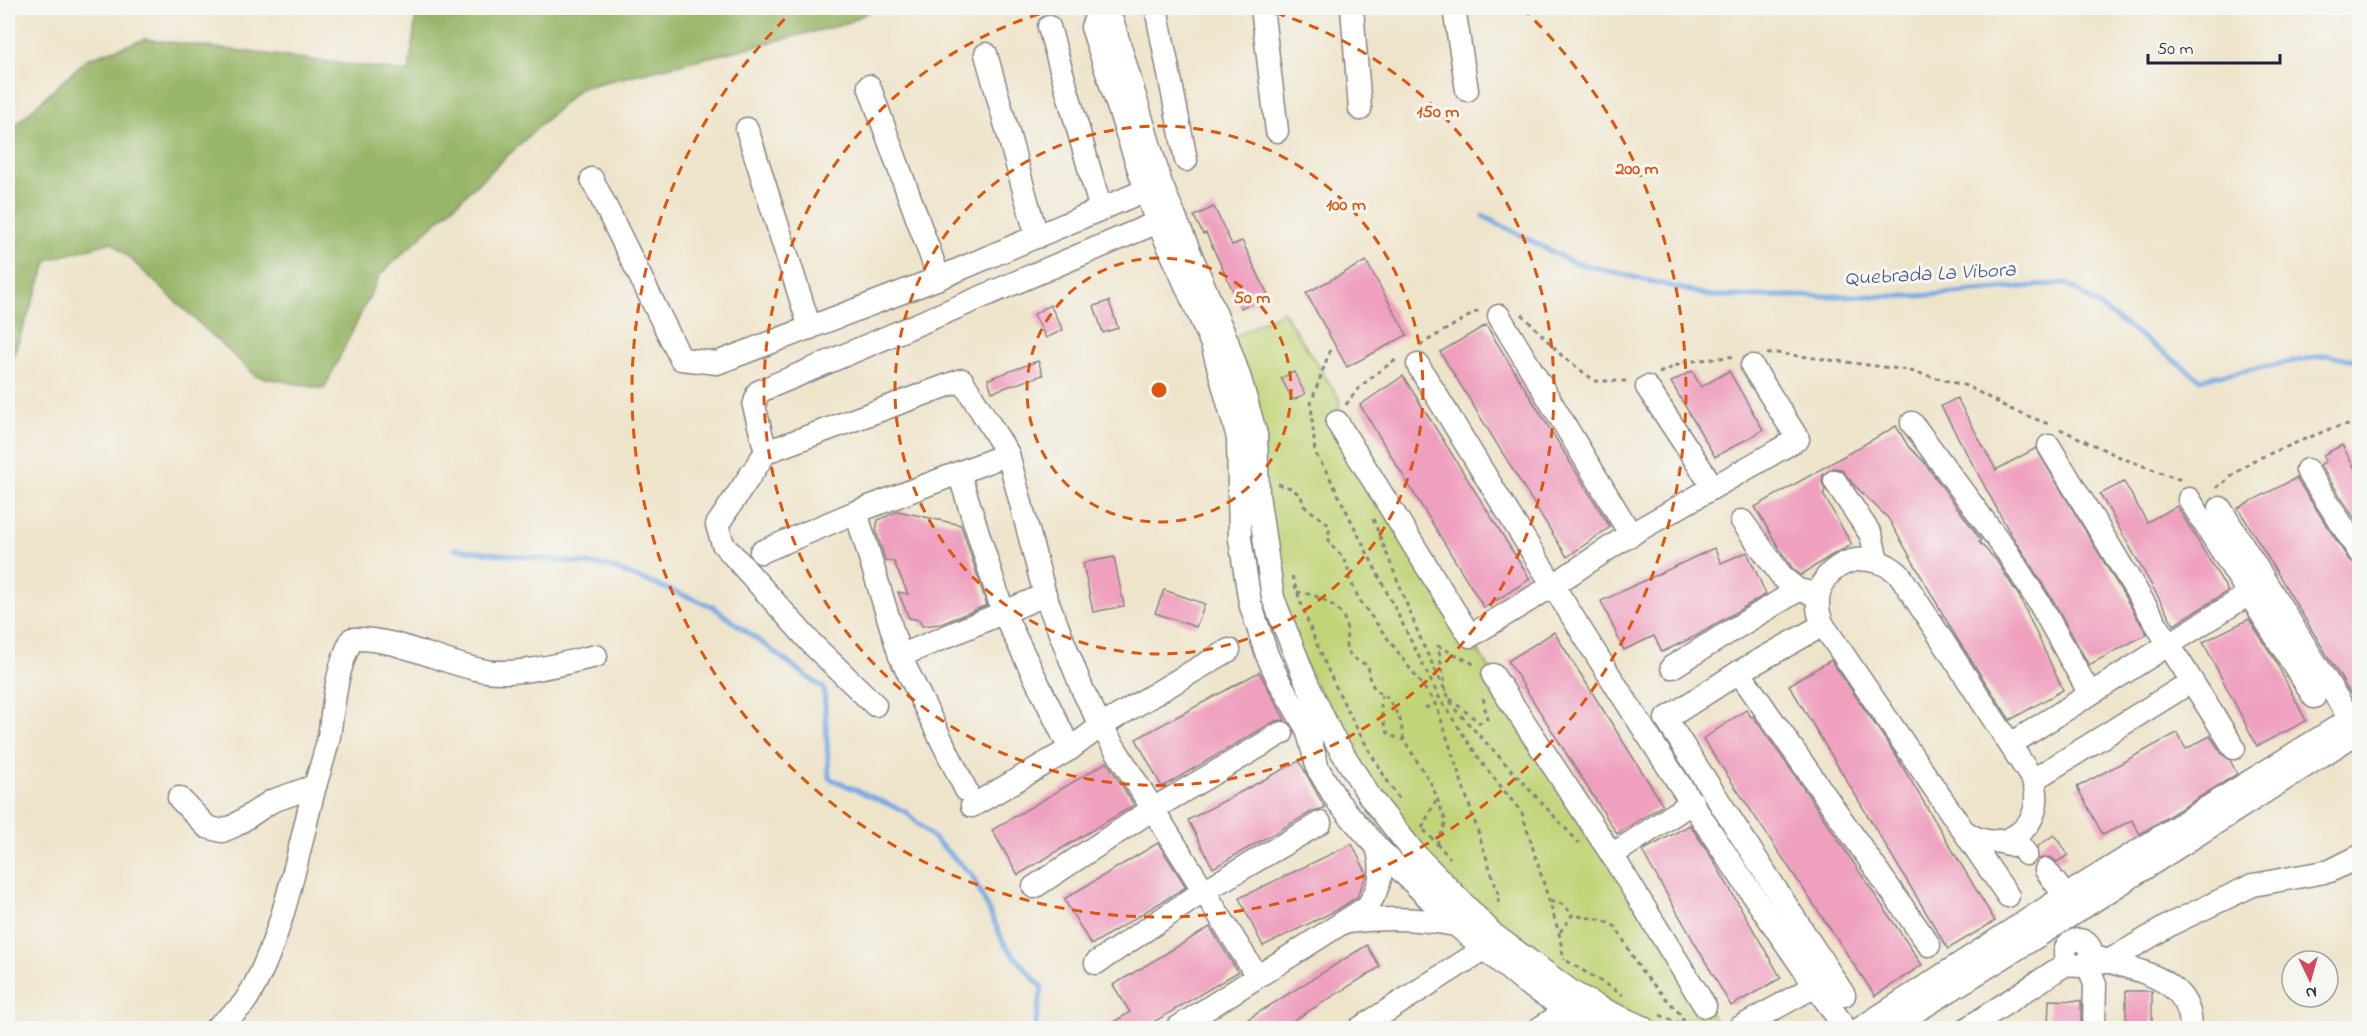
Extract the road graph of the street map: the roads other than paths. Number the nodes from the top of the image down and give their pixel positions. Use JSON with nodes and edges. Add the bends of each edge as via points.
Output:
{"nodes":[{"id":1,"x":1122,"y":8,"type":"edge"},
{"id":2,"x":1156,"y":8,"type":"edge"},
{"id":3,"x":1262,"y":8,"type":"edge"},
{"id":4,"x":1352,"y":8,"type":"edge"},
{"id":5,"x":1454,"y":8,"type":"edge"},
{"id":6,"x":1099,"y":10,"type":"edge"},
{"id":7,"x":1049,"y":27,"type":"dead end"},
{"id":8,"x":986,"y":54,"type":"dead end"},
{"id":9,"x":868,"y":86,"type":"dead end"},
{"id":10,"x":1467,"y":90,"type":"dead end"},
{"id":11,"x":1360,"y":109,"type":"dead end"},
{"id":12,"x":747,"y":129,"type":"dead end"},
{"id":13,"x":1276,"y":131,"type":"dead end"},
{"id":14,"x":1186,"y":160,"type":"dead end"},
{"id":15,"x":592,"y":179,"type":"dead end"},
{"id":16,"x":1146,"y":190,"type":"junction"},
{"id":17,"x":1101,"y":210,"type":"junction"},
{"id":18,"x":1158,"y":222,"type":"junction"},
{"id":19,"x":1037,"y":237,"type":"junction"},
{"id":20,"x":939,"y":278,"type":"junction"},
{"id":21,"x":1501,"y":310,"type":"road end"},
{"id":22,"x":810,"y":328,"type":"junction"},
{"id":23,"x":1411,"y":357,"type":"road end"},
{"id":24,"x":1753,"y":359,"type":"road end"},
{"id":25,"x":1646,"y":381,"type":"road end"},
{"id":26,"x":1337,"y":422,"type":"road end"},
{"id":27,"x":1912,"y":423,"type":"dead end"},
{"id":28,"x":2049,"y":446,"type":"dead end"},
{"id":29,"x":766,"y":452,"type":"junction"},
{"id":30,"x":1008,"y":454,"type":"junction"},
{"id":31,"x":2307,"y":470,"type":"dead end"},
{"id":32,"x":959,"y":472,"type":"junction"},
{"id":33,"x":1835,"y":481,"type":"dead end"},
{"id":34,"x":1713,"y":487,"type":"junction"},
{"id":35,"x":2187,"y":490,"type":"road end"},
{"id":36,"x":2215,"y":499,"type":"road end"},
{"id":37,"x":856,"y":512,"type":"junction"},
{"id":38,"x":1742,"y":521,"type":"dead end"},
{"id":39,"x":1262,"y":527,"type":"junction"},
{"id":40,"x":1631,"y":536,"type":"junction"},
{"id":41,"x":1240,"y":539,"type":"junction"},
{"id":42,"x":761,"y":552,"type":"dead end"},
{"id":43,"x":2360,"y":553,"type":"edge"},
{"id":44,"x":1877,"y":560,"type":"junction"},
{"id":45,"x":1552,"y":586,"type":"junction"},
{"id":46,"x":1808,"y":593,"type":"junction"},
{"id":47,"x":2249,"y":594,"type":"junction"},
{"id":48,"x":1045,"y":595,"type":"junction"},
{"id":49,"x":1003,"y":612,"type":"junction"},
{"id":50,"x":1823,"y":626,"type":"junction"},
{"id":51,"x":2169,"y":645,"type":"junction"},
{"id":52,"x":1229,"y":650,"type":"dead end"},
{"id":53,"x":596,"y":656,"type":"dead end"},
{"id":54,"x":900,"y":656,"type":"junction"},
{"id":55,"x":1672,"y":667,"type":"dead end"},
{"id":56,"x":1739,"y":672,"type":"junction"},
{"id":57,"x":1484,"y":676,"type":"road end"},
{"id":58,"x":2178,"y":690,"type":"dead end"},
{"id":59,"x":2090,"y":694,"type":"junction"},
{"id":60,"x":2314,"y":697,"type":"dead end"},
{"id":61,"x":875,"y":705,"type":"dead end"},
{"id":62,"x":2356,"y":721,"type":"edge"},
{"id":63,"x":1101,"y":726,"type":"junction"},
{"id":64,"x":1282,"y":733,"type":"dead end"},
{"id":65,"x":1334,"y":740,"type":"junction"},
{"id":66,"x":2011,"y":744,"type":"junction"},
{"id":67,"x":2234,"y":748,"type":"dead end"},
{"id":68,"x":1070,"y":749,"type":"junction"},
{"id":69,"x":1314,"y":752,"type":"junction"},
{"id":70,"x":2034,"y":780,"type":"junction"},
{"id":71,"x":315,"y":786,"type":"junction"},
{"id":72,"x":179,"y":798,"type":"dead end"},
{"id":73,"x":1693,"y":802,"type":"junction"},
{"id":74,"x":1153,"y":809,"type":"junction"},
{"id":75,"x":2034,"y":815,"type":"junction"},
{"id":76,"x":1320,"y":823,"type":"dead end"},
{"id":77,"x":1964,"y":831,"type":"junction"},
{"id":78,"x":1997,"y":841,"type":"junction"},
{"id":79,"x":1377,"y":847,"type":"junction"},
{"id":80,"x":1612,"y":855,"type":"junction"},
{"id":81,"x":2360,"y":856,"type":"edge"},
{"id":82,"x":2043,"y":872,"type":"dead end"},
{"id":83,"x":1034,"y":887,"type":"dead end"},
{"id":84,"x":1204,"y":891,"type":"junction"},
{"id":85,"x":2008,"y":896,"type":"dead end"},
{"id":86,"x":2059,"y":908,"type":"junction"},
{"id":87,"x":1343,"y":923,"type":"junction"},
{"id":88,"x":1456,"y":925,"type":"junction"},
{"id":89,"x":1929,"y":945,"type":"dead end"},
{"id":90,"x":1484,"y":949,"type":"junction"},
{"id":91,"x":2085,"y":957,"type":"junction"},
{"id":92,"x":1096,"y":963,"type":"dead end"},
{"id":93,"x":1257,"y":976,"type":"junction"},
{"id":94,"x":1815,"y":986,"type":"junction"},
{"id":95,"x":1844,"y":995,"type":"dead end"},
{"id":96,"x":1705,"y":1006,"type":"dead end"},
{"id":97,"x":1566,"y":1011,"type":"junction"},
{"id":98,"x":1650,"y":1021,"type":"edge"},
{"id":99,"x":1982,"y":1025,"type":"edge"},
{"id":100,"x":216,"y":1029,"type":"edge"},
{"id":101,"x":1177,"y":1029,"type":"edge"},
{"id":102,"x":1360,"y":1029,"type":"edge"},
{"id":103,"x":1540,"y":1029,"type":"edge"},
{"id":104,"x":1596,"y":1029,"type":"edge"},
{"id":105,"x":1739,"y":1029,"type":"edge"},
{"id":106,"x":1845,"y":1029,"type":"edge"},
{"id":107,"x":1861,"y":1029,"type":"edge"},
{"id":108,"x":1889,"y":1029,"type":"edge"},
{"id":109,"x":2094,"y":1029,"type":"edge"},
{"id":110,"x":2191,"y":1029,"type":"edge"}],
"edges":[{"from":1,"to":6,"type":"street"},
{"from":2,"to":14,"type":"street"},
{"from":3,"to":13,"type":"street"},
{"from":4,"to":11,"type":"street"},
{"from":5,"to":10,"type":"street"},
{"from":6,"to":16,"type":"street","via":[[1092,27]]},
{"from":6,"to":39,"type":"street","via":[[1113,23],[1161,184],[1240,380],[1256,435]]},
{"from":7,"to":17,"type":"street"},
{"from":8,"to":19,"type":"street"},
{"from":9,"to":20,"type":"street"},
{"from":12,"to":22,"type":"street"},
{"from":15,"to":22,"type":"street","via":[[681,359],[717,363]]},
{"from":16,"to":17,"type":"street"},
{"from":16,"to":18,"type":"street"},
{"from":17,"to":19,"type":"street"},
{"from":18,"to":29,"type":"street","via":[[758,392],[754,406]]},
{"from":18,"to":41,"type":"street","via":[[1212,344],[1225,387],[1238,438]]},
{"from":19,"to":20,"type":"street"},
{"from":20,"to":22,"type":"street"},
{"from":21,"to":40,"type":"street"},
{"from":23,"to":45,"type":"street"},
{"from":24,"to":34,"type":"street","via":[[1798,439]]},
{"from":25,"to":34,"type":"street"},
{"from":26,"to":45,"type":"street","via":[[1470,636]]},
{"from":27,"to":59,"type":"street","via":[[2007,552]]},
{"from":28,"to":51,"type":"street"},
{"from":29,"to":30,"type":"street","via":[[962,380]]},
{"from":29,"to":61,"type":"street","via":[[717,525],[723,543],[812,644]]},
{"from":30,"to":32,"type":"street"},
{"from":30,"to":48,"type":"street"},
{"from":31,"to":43,"type":"street"},
{"from":32,"to":37,"type":"street"},
{"from":32,"to":49,"type":"street"},
{"from":33,"to":44,"type":"street","via":[[1870,535]]},
{"from":34,"to":40,"type":"street"},
{"from":35,"to":47,"type":"street"},
{"from":36,"to":62,"type":"street"},
{"from":37,"to":42,"type":"street"},
{"from":37,"to":54,"type":"street"},
{"from":38,"to":46,"type":"street","via":[[1783,578]]},
{"from":39,"to":41,"type":"street"},
{"from":39,"to":65,"type":"street","via":[[1273,598]]},
{"from":40,"to":45,"type":"street"},
{"from":41,"to":69,"type":"street","via":[[1250,603],[1261,638],[1307,729]]},
{"from":44,"to":46,"type":"street","via":[[1861,558],[1844,563]]},
{"from":44,"to":66,"type":"street","via":[[1900,575]]},
{"from":45,"to":73,"type":"street"},
{"from":46,"to":50,"type":"street"},
{"from":46,"to":55,"type":"street"},
{"from":47,"to":51,"type":"street"},
{"from":47,"to":60,"type":"street"},
{"from":48,"to":49,"type":"street"},
{"from":48,"to":63,"type":"street"},
{"from":49,"to":54,"type":"street"},
{"from":49,"to":68,"type":"street"},
{"from":50,"to":56,"type":"street"},
{"from":50,"to":77,"type":"street"},
{"from":51,"to":59,"type":"street"},
{"from":51,"to":67,"type":"street"},
{"from":52,"to":63,"type":"street"},
{"from":53,"to":71,"type":"street","via":[[510,672],[487,671],[372,638],[352,639],[344,653],[329,738]]},
{"from":54,"to":68,"type":"street","via":[[969,798]]},
{"from":56,"to":89,"type":"street"},
{"from":56,"to":95,"type":"street","via":[[1666,719]]},
{"from":57,"to":80,"type":"street"},
{"from":58,"to":70,"type":"street"},
{"from":59,"to":66,"type":"street"},
{"from":62,"to":86,"type":"street"},
{"from":63,"to":68,"type":"street"},
{"from":63,"to":74,"type":"street"},
{"from":64,"to":74,"type":"street"},
{"from":65,"to":69,"type":"street","via":[[1319,745]]},
{"from":65,"to":98,"type":"street","via":[[1370,797],[1416,855],[1494,935],[1600,1008]]},
{"from":66,"to":70,"type":"street"},
{"from":69,"to":79,"type":"street","via":[[1318,770],[1338,802]]},
{"from":70,"to":75,"type":"street"},
{"from":71,"to":72,"type":"street","via":[[272,801],[222,831],[207,828]]},
{"from":71,"to":100,"type":"street","via":[[267,958],[245,1002]]},
{"from":73,"to":80,"type":"street"},
{"from":73,"to":94,"type":"street"},
{"from":74,"to":83,"type":"street"},
{"from":74,"to":84,"type":"street"},
{"from":75,"to":78,"type":"street","via":[[2019,833]]},
{"from":75,"to":78,"type":"street","via":[[2030,851]]},
{"from":76,"to":84,"type":"street"},
{"from":77,"to":78,"type":"street","via":[[1980,839]]},
{"from":77,"to":85,"type":"street"},
{"from":79,"to":87,"type":"street","via":[[1382,878],[1376,894],[1367,907]]},
{"from":79,"to":88,"type":"street"},
{"from":80,"to":96,"type":"street"},
{"from":81,"to":91,"type":"street","via":[[2330,871],[2253,885],[2173,923]]},
{"from":82,"to":86,"type":"street"},
{"from":84,"to":92,"type":"street"},
{"from":84,"to":93,"type":"street"},
{"from":86,"to":91,"type":"street"},
{"from":86,"to":107,"type":"street"},
{"from":86,"to":108,"type":"street"},
{"from":87,"to":88,"type":"street","via":[[1410,918]]},
{"from":87,"to":93,"type":"street"},
{"from":88,"to":90,"type":"street"},
{"from":90,"to":97,"type":"street"},
{"from":90,"to":102,"type":"street"},
{"from":91,"to":99,"type":"street"},
{"from":91,"to":109,"type":"street","via":[[2095,984]]},
{"from":91,"to":110,"type":"street","via":[[2152,974],[2167,984],[2188,1007]]},
{"from":93,"to":101,"type":"street"},
{"from":94,"to":105,"type":"street"},
{"from":94,"to":106,"type":"street"},
{"from":97,"to":103,"type":"street"},
{"from":97,"to":104,"type":"street"}]}
